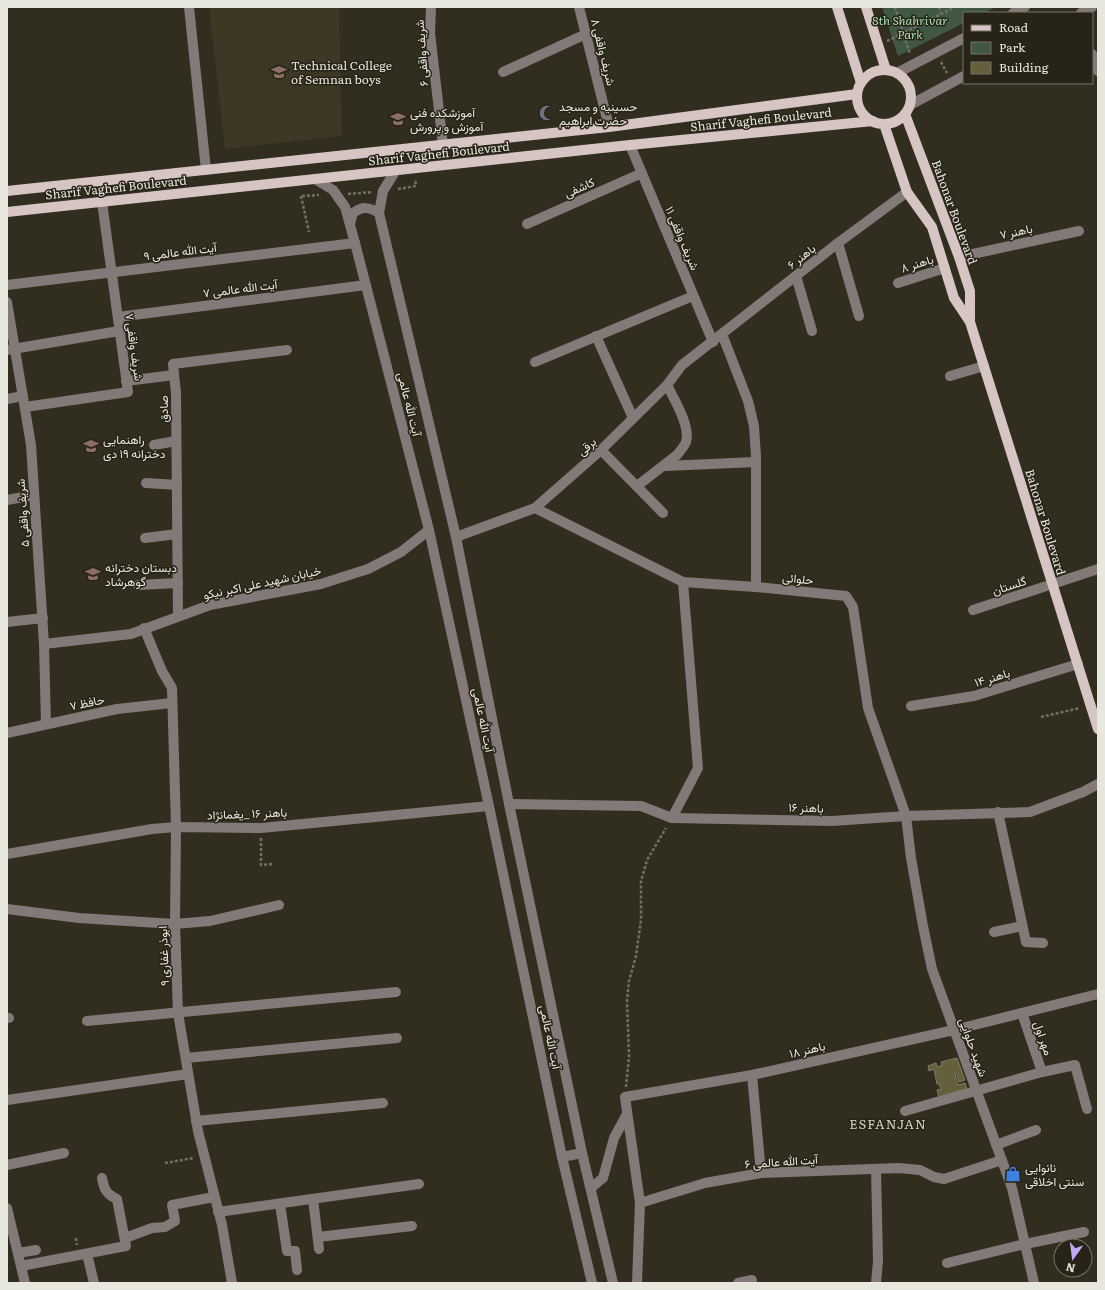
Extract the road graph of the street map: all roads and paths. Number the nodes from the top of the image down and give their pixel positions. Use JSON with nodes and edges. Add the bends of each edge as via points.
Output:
{"nodes":[{"id":1,"x":189,"y":7,"type":"edge"},
{"id":2,"x":431,"y":7,"type":"edge"},
{"id":3,"x":579,"y":7,"type":"edge"},
{"id":4,"x":837,"y":7,"type":"edge"},
{"id":5,"x":866,"y":7,"type":"edge"},
{"id":6,"x":895,"y":7,"type":"edge"},
{"id":7,"x":939,"y":7,"type":"edge"},
{"id":8,"x":955,"y":7,"type":"edge"},
{"id":9,"x":1025,"y":7,"type":"edge"},
{"id":10,"x":1092,"y":7,"type":"edge"},
{"id":11,"x":1016,"y":12,"type":"edge"},
{"id":12,"x":1083,"y":12,"type":"edge"},
{"id":13,"x":941,"y":14,"type":"junction"},
{"id":14,"x":902,"y":33,"type":"junction"},
{"id":15,"x":586,"y":34,"type":"junction"},
{"id":16,"x":963,"y":39,"type":"edge"},
{"id":17,"x":878,"y":46,"type":"junction"},
{"id":18,"x":936,"y":53,"type":"junction"},
{"id":19,"x":1093,"y":57,"type":"edge"},
{"id":20,"x":913,"y":64,"type":"junction"},
{"id":21,"x":886,"y":70,"type":"junction"},
{"id":22,"x":1098,"y":71,"type":"edge"},
{"id":23,"x":503,"y":72,"type":"dead end"},
{"id":24,"x":897,"y":73,"type":"junction"},
{"id":25,"x":963,"y":77,"type":"edge"},
{"id":26,"x":953,"y":82,"type":"junction"},
{"id":27,"x":861,"y":83,"type":"junction"},
{"id":28,"x":857,"y":94,"type":"junction"},
{"id":29,"x":908,"y":110,"type":"junction"},
{"id":30,"x":873,"y":121,"type":"junction"},
{"id":31,"x":884,"y":124,"type":"junction"},
{"id":32,"x":609,"y":127,"type":"junction"},
{"id":33,"x":443,"y":145,"type":"junction"},
{"id":34,"x":630,"y":145,"type":"junction"},
{"id":35,"x":414,"y":168,"type":"junction"},
{"id":36,"x":206,"y":170,"type":"junction"},
{"id":37,"x":396,"y":170,"type":"junction"},
{"id":38,"x":642,"y":173,"type":"junction"},
{"id":39,"x":315,"y":179,"type":"junction"},
{"id":40,"x":7,"y":191,"type":"edge"},
{"id":41,"x":383,"y":191,"type":"junction"},
{"id":42,"x":907,"y":192,"type":"junction"},
{"id":43,"x":336,"y":194,"type":"junction"},
{"id":44,"x":102,"y":202,"type":"junction"},
{"id":45,"x":7,"y":212,"type":"edge"},
{"id":46,"x":380,"y":213,"type":"junction"},
{"id":47,"x":350,"y":224,"type":"junction"},
{"id":48,"x":527,"y":224,"type":"dead end"},
{"id":49,"x":1079,"y":231,"type":"dead end"},
{"id":50,"x":309,"y":232,"type":"dead end"},
{"id":51,"x":355,"y":243,"type":"junction"},
{"id":52,"x":838,"y":243,"type":"junction"},
{"id":53,"x":959,"y":257,"type":"junction"},
{"id":54,"x":945,"y":268,"type":"junction"},
{"id":55,"x":112,"y":272,"type":"junction"},
{"id":56,"x":796,"y":276,"type":"junction"},
{"id":57,"x":898,"y":283,"type":"dead end"},
{"id":58,"x":7,"y":285,"type":"edge"},
{"id":59,"x":366,"y":285,"type":"junction"},
{"id":60,"x":693,"y":296,"type":"junction"},
{"id":61,"x":7,"y":302,"type":"edge"},
{"id":62,"x":859,"y":316,"type":"dead end"},
{"id":63,"x":118,"y":317,"type":"junction"},
{"id":64,"x":970,"y":322,"type":"junction"},
{"id":65,"x":812,"y":331,"type":"dead end"},
{"id":66,"x":120,"y":332,"type":"junction"},
{"id":67,"x":722,"y":334,"type":"junction"},
{"id":68,"x":596,"y":336,"type":"junction"},
{"id":69,"x":713,"y":342,"type":"junction"},
{"id":70,"x":11,"y":349,"type":"edge"},
{"id":71,"x":287,"y":350,"type":"dead end"},
{"id":72,"x":535,"y":362,"type":"dead end"},
{"id":73,"x":984,"y":366,"type":"junction"},
{"id":74,"x":174,"y":375,"type":"junction"},
{"id":75,"x":950,"y":376,"type":"dead end"},
{"id":76,"x":126,"y":381,"type":"junction"},
{"id":77,"x":667,"y":385,"type":"junction"},
{"id":78,"x":23,"y":396,"type":"junction"},
{"id":79,"x":7,"y":399,"type":"edge"},
{"id":80,"x":25,"y":407,"type":"junction"},
{"id":81,"x":633,"y":418,"type":"junction"},
{"id":82,"x":176,"y":441,"type":"junction"},
{"id":83,"x":154,"y":445,"type":"dead end"},
{"id":84,"x":601,"y":450,"type":"junction"},
{"id":85,"x":756,"y":462,"type":"junction"},
{"id":86,"x":665,"y":466,"type":"junction"},
{"id":87,"x":146,"y":483,"type":"dead end"},
{"id":88,"x":177,"y":485,"type":"junction"},
{"id":89,"x":637,"y":486,"type":"junction"},
{"id":90,"x":34,"y":495,"type":"junction"},
{"id":91,"x":7,"y":500,"type":"edge"},
{"id":92,"x":535,"y":508,"type":"junction"},
{"id":93,"x":663,"y":513,"type":"dead end"},
{"id":94,"x":429,"y":530,"type":"junction"},
{"id":95,"x":177,"y":534,"type":"junction"},
{"id":96,"x":456,"y":537,"type":"junction"},
{"id":97,"x":145,"y":538,"type":"dead end"},
{"id":98,"x":1098,"y":569,"type":"edge"},
{"id":99,"x":683,"y":582,"type":"junction"},
{"id":100,"x":178,"y":583,"type":"junction"},
{"id":101,"x":1052,"y":584,"type":"junction"},
{"id":102,"x":138,"y":585,"type":"dead end"},
{"id":103,"x":756,"y":587,"type":"junction"},
{"id":104,"x":973,"y":610,"type":"dead end"},
{"id":105,"x":178,"y":616,"type":"junction"},
{"id":106,"x":43,"y":618,"type":"junction"},
{"id":107,"x":7,"y":622,"type":"edge"},
{"id":108,"x":144,"y":628,"type":"junction"},
{"id":109,"x":44,"y":644,"type":"junction"},
{"id":110,"x":1078,"y":664,"type":"junction"},
{"id":111,"x":172,"y":703,"type":"junction"},
{"id":112,"x":1091,"y":705,"type":"junction"},
{"id":113,"x":911,"y":706,"type":"dead end"},
{"id":114,"x":1041,"y":717,"type":"dead end"},
{"id":115,"x":46,"y":724,"type":"junction"},
{"id":116,"x":1098,"y":729,"type":"edge"},
{"id":117,"x":7,"y":733,"type":"edge"},
{"id":118,"x":1098,"y":784,"type":"edge"},
{"id":119,"x":509,"y":804,"type":"junction"},
{"id":120,"x":489,"y":806,"type":"junction"},
{"id":121,"x":998,"y":812,"type":"junction"},
{"id":122,"x":906,"y":816,"type":"junction"},
{"id":123,"x":672,"y":818,"type":"junction"},
{"id":124,"x":176,"y":827,"type":"junction"},
{"id":125,"x":261,"y":828,"type":"junction"},
{"id":126,"x":7,"y":854,"type":"edge"},
{"id":127,"x":272,"y":864,"type":"dead end"},
{"id":128,"x":279,"y":905,"type":"dead end"},
{"id":129,"x":7,"y":910,"type":"edge"},
{"id":130,"x":175,"y":924,"type":"junction"},
{"id":131,"x":1022,"y":926,"type":"junction"},
{"id":132,"x":994,"y":932,"type":"dead end"},
{"id":133,"x":1043,"y":943,"type":"dead end"},
{"id":134,"x":396,"y":992,"type":"dead end"},
{"id":135,"x":1098,"y":994,"type":"edge"},
{"id":136,"x":178,"y":1013,"type":"junction"},
{"id":137,"x":1022,"y":1013,"type":"junction"},
{"id":138,"x":88,"y":1021,"type":"dead end"},
{"id":139,"x":954,"y":1030,"type":"junction"},
{"id":140,"x":397,"y":1038,"type":"dead end"},
{"id":141,"x":186,"y":1058,"type":"junction"},
{"id":142,"x":1042,"y":1072,"type":"junction"},
{"id":143,"x":188,"y":1074,"type":"junction"},
{"id":144,"x":752,"y":1075,"type":"junction"},
{"id":145,"x":976,"y":1091,"type":"junction"},
{"id":146,"x":625,"y":1097,"type":"junction"},
{"id":147,"x":7,"y":1100,"type":"edge"},
{"id":148,"x":383,"y":1103,"type":"dead end"},
{"id":149,"x":1086,"y":1109,"type":"dead end"},
{"id":150,"x":905,"y":1111,"type":"dead end"},
{"id":151,"x":627,"y":1114,"type":"junction"},
{"id":152,"x":196,"y":1121,"type":"junction"},
{"id":153,"x":1036,"y":1130,"type":"dead end"},
{"id":154,"x":996,"y":1145,"type":"junction"},
{"id":155,"x":64,"y":1153,"type":"dead end"},
{"id":156,"x":582,"y":1153,"type":"junction"},
{"id":157,"x":204,"y":1156,"type":"junction"},
{"id":158,"x":562,"y":1157,"type":"junction"},
{"id":159,"x":1002,"y":1160,"type":"junction"},
{"id":160,"x":165,"y":1162,"type":"dead end"},
{"id":161,"x":7,"y":1165,"type":"edge"},
{"id":162,"x":876,"y":1169,"type":"junction"},
{"id":163,"x":761,"y":1173,"type":"junction"},
{"id":164,"x":102,"y":1178,"type":"dead end"},
{"id":165,"x":419,"y":1184,"type":"dead end"},
{"id":166,"x":591,"y":1188,"type":"junction"},
{"id":167,"x":214,"y":1196,"type":"junction"},
{"id":168,"x":313,"y":1199,"type":"junction"},
{"id":169,"x":640,"y":1203,"type":"junction"},
{"id":170,"x":280,"y":1204,"type":"junction"},
{"id":171,"x":7,"y":1208,"type":"edge"},
{"id":172,"x":218,"y":1212,"type":"junction"},
{"id":173,"x":9,"y":1226,"type":"edge"},
{"id":174,"x":412,"y":1226,"type":"dead end"},
{"id":175,"x":1084,"y":1232,"type":"dead end"},
{"id":176,"x":318,"y":1237,"type":"junction"},
{"id":177,"x":125,"y":1238,"type":"junction"},
{"id":178,"x":1025,"y":1244,"type":"junction"},
{"id":179,"x":319,"y":1248,"type":"dead end"},
{"id":180,"x":36,"y":1250,"type":"dead end"},
{"id":181,"x":18,"y":1253,"type":"junction"},
{"id":182,"x":88,"y":1254,"type":"junction"},
{"id":183,"x":946,"y":1263,"type":"dead end"},
{"id":184,"x":21,"y":1266,"type":"junction"},
{"id":185,"x":297,"y":1270,"type":"dead end"},
{"id":186,"x":752,"y":1280,"type":"dead end"},
{"id":187,"x":25,"y":1283,"type":"edge"},
{"id":188,"x":94,"y":1283,"type":"edge"},
{"id":189,"x":232,"y":1283,"type":"edge"},
{"id":190,"x":592,"y":1283,"type":"edge"},
{"id":191,"x":613,"y":1283,"type":"edge"},
{"id":192,"x":637,"y":1283,"type":"edge"},
{"id":193,"x":738,"y":1283,"type":"edge"},
{"id":194,"x":876,"y":1283,"type":"edge"},
{"id":195,"x":1034,"y":1283,"type":"edge"}],
"edges":[{"from":1,"to":36,"type":"street"},
{"from":2,"to":33,"type":"street","name":"شریف واقفی ۶","via":[[430,32]]},
{"from":3,"to":15,"type":"street","name":"شریف واقفی ۸"},
{"from":4,"to":27,"type":"main road"},
{"from":5,"to":17,"type":"main road"},
{"from":6,"to":14,"type":"path"},
{"from":7,"to":13,"type":"path"},
{"from":8,"to":13,"type":"path"},
{"from":9,"to":11,"type":"street"},
{"from":10,"to":12,"type":"street"},
{"from":13,"to":14,"type":"path"},
{"from":14,"to":17,"type":"path"},
{"from":14,"to":20,"type":"path"},
{"from":15,"to":23,"type":"street"},
{"from":15,"to":32,"type":"street","name":"شریف واقفی ۸"},
{"from":16,"to":18,"type":"street"},
{"from":17,"to":21,"type":"main road"},
{"from":18,"to":20,"type":"street"},
{"from":18,"to":26,"type":"path"},
{"from":19,"to":22,"type":"street"},
{"from":20,"to":24,"type":"street"},
{"from":21,"to":24,"type":"main road"},
{"from":21,"to":27,"type":"main road","via":[[876,71]]},
{"from":24,"to":29,"type":"main road","via":[[906,81],[911,93]]},
{"from":25,"to":26,"type":"street"},
{"from":26,"to":29,"type":"street"},
{"from":27,"to":28,"type":"main road"},
{"from":28,"to":30,"type":"main road","via":[[858,105],[864,115]]},
{"from":28,"to":32,"type":"main road","name":"Sharif Vaghefi Boulevard"},
{"from":29,"to":31,"type":"main road","via":[[896,121]]},
{"from":29,"to":53,"type":"main road","name":"Bahonar Boulevard"},
{"from":30,"to":31,"type":"main road"},
{"from":30,"to":34,"type":"main road","name":"Sharif Vaghefi Boulevard"},
{"from":31,"to":42,"type":"main road","name":"Bahonar Boulevard"},
{"from":32,"to":33,"type":"main road","name":"Sharif Vaghefi Boulevard"},
{"from":33,"to":36,"type":"main road","name":"Sharif Vaghefi Boulevard"},
{"from":34,"to":35,"type":"main road","name":"Sharif Vaghefi Boulevard"},
{"from":34,"to":38,"type":"street","name":"شریف واقفی ۱۱"},
{"from":35,"to":37,"type":"main road","name":"Sharif Vaghefi Boulevard"},
{"from":35,"to":41,"type":"path","via":[[416,186]]},
{"from":36,"to":40,"type":"main road","name":"Sharif Vaghefi Boulevard"},
{"from":37,"to":39,"type":"main road","name":"Sharif Vaghefi Boulevard"},
{"from":37,"to":41,"type":"street","name":"آیت الله عالمی"},
{"from":38,"to":48,"type":"street","name":"کاشفی"},
{"from":38,"to":60,"type":"street","name":"شریف واقفی ۱۱"},
{"from":39,"to":43,"type":"street","name":"آیت الله عالمی"},
{"from":39,"to":44,"type":"main road","name":"Sharif Vaghefi Boulevard"},
{"from":41,"to":43,"type":"path"},
{"from":41,"to":46,"type":"street","name":"آیت الله عالمی"},
{"from":42,"to":52,"type":"street","name":"باهنر ۶"},
{"from":42,"to":54,"type":"main road","name":"Bahonar Boulevard","via":[[932,227]]},
{"from":43,"to":47,"type":"street","name":"آیت الله عالمی","via":[[345,207]]},
{"from":43,"to":50,"type":"path","via":[[302,196]]},
{"from":44,"to":45,"type":"main road","name":"Sharif Vaghefi Boulevard"},
{"from":44,"to":55,"type":"street","name":"شریف واقفی ۷"},
{"from":46,"to":47,"type":"street","via":[[363,208],[353,213]]},
{"from":46,"to":96,"type":"street","name":"آیت الله عالمی"},
{"from":47,"to":51,"type":"street","name":"آیت الله عالمی"},
{"from":49,"to":53,"type":"street","name":"باهنر ۷"},
{"from":51,"to":55,"type":"street","name":"آیت الله عالمی ۹"},
{"from":51,"to":59,"type":"street","name":"آیت الله عالمی"},
{"from":52,"to":56,"type":"street","name":"باهنر ۶"},
{"from":52,"to":62,"type":"street"},
{"from":53,"to":64,"type":"main road","name":"Bahonar Boulevard","via":[[970,291]]},
{"from":54,"to":57,"type":"street","name":"باهنر ۸"},
{"from":54,"to":64,"type":"main road","name":"Bahonar Boulevard","via":[[954,298]]},
{"from":55,"to":58,"type":"street","name":"آیت الله عالمی ۹"},
{"from":55,"to":63,"type":"street","name":"شریف واقفی ۷"},
{"from":56,"to":65,"type":"street"},
{"from":56,"to":67,"type":"street","name":"باهنر ۶"},
{"from":59,"to":63,"type":"street","name":"آیت الله عالمی ۷"},
{"from":59,"to":94,"type":"street","name":"آیت الله عالمی"},
{"from":60,"to":68,"type":"street"},
{"from":60,"to":69,"type":"street","name":"شریف واقفی ۱۱"},
{"from":61,"to":70,"type":"street","name":"شریف واقفی ۵"},
{"from":63,"to":66,"type":"street","name":"شریف واقفی ۷"},
{"from":64,"to":73,"type":"main road","name":"Bahonar Boulevard"},
{"from":66,"to":70,"type":"street"},
{"from":66,"to":76,"type":"street","name":"شریف واقفی ۷"},
{"from":67,"to":69,"type":"street","name":"باهنر ۶"},
{"from":67,"to":85,"type":"street","via":[[748,401],[754,426]]},
{"from":68,"to":72,"type":"street"},
{"from":68,"to":81,"type":"street"},
{"from":69,"to":77,"type":"street","name":"برقی","via":[[682,365]]},
{"from":70,"to":78,"type":"street","name":"شریف واقفی ۵"},
{"from":71,"to":74,"type":"street","via":[[173,364]]},
{"from":73,"to":75,"type":"street"},
{"from":73,"to":101,"type":"main road","name":"Bahonar Boulevard"},
{"from":74,"to":76,"type":"street"},
{"from":74,"to":82,"type":"street","name":"صادق"},
{"from":76,"to":80,"type":"street","name":"شریف واقفی ۷","via":[[128,392]]},
{"from":77,"to":81,"type":"street","name":"برقی"},
{"from":77,"to":86,"type":"street","via":[[686,427],[686,441],[682,449]]},
{"from":78,"to":79,"type":"street"},
{"from":78,"to":80,"type":"street","name":"شریف واقفی ۵"},
{"from":80,"to":90,"type":"street","name":"شریف واقفی ۵","via":[[31,446]]},
{"from":81,"to":84,"type":"street","name":"برقی"},
{"from":82,"to":83,"type":"street"},
{"from":82,"to":88,"type":"street","name":"صادق"},
{"from":84,"to":89,"type":"street"},
{"from":84,"to":92,"type":"street","name":"برقی"},
{"from":85,"to":86,"type":"street"},
{"from":85,"to":103,"type":"street"},
{"from":86,"to":89,"type":"street"},
{"from":87,"to":88,"type":"street"},
{"from":88,"to":95,"type":"street","name":"صادق"},
{"from":89,"to":93,"type":"street"},
{"from":90,"to":91,"type":"street"},
{"from":90,"to":106,"type":"street","name":"شریف واقفی ۵"},
{"from":92,"to":96,"type":"street","name":"برقی"},
{"from":92,"to":99,"type":"street","name":"حلوائی"},
{"from":94,"to":105,"type":"street","name":"خیابان شهید علی اکبر نیکو","via":[[401,552],[368,569],[321,584],[210,605]]},
{"from":94,"to":120,"type":"street","name":"آیت الله عالمی"},
{"from":95,"to":97,"type":"street"},
{"from":95,"to":100,"type":"street","name":"صادق"},
{"from":96,"to":119,"type":"street","name":"آیت الله عالمی"},
{"from":98,"to":101,"type":"street","name":"گلستان"},
{"from":99,"to":103,"type":"street","name":"حلوائی"},
{"from":99,"to":123,"type":"street","via":[[698,768]]},
{"from":100,"to":102,"type":"street"},
{"from":100,"to":105,"type":"street","name":"صادق"},
{"from":101,"to":104,"type":"street","name":"گلستان"},
{"from":101,"to":110,"type":"main road","name":"Bahonar Boulevard"},
{"from":103,"to":122,"type":"street","name":"حلوائی","via":[[846,596],[853,607],[868,708]]},
{"from":105,"to":108,"type":"street","name":"خیابان شهید علی اکبر نیکو"},
{"from":106,"to":107,"type":"street"},
{"from":106,"to":109,"type":"street","name":"شریف واقفی ۵"},
{"from":108,"to":109,"type":"street","name":"خیابان شهید علی اکبر نیکو","via":[[131,634]]},
{"from":108,"to":111,"type":"street","name":"ابوذر غفاری ۹","via":[[172,688]]},
{"from":109,"to":115,"type":"street","name":"شریف واقفی ۵"},
{"from":110,"to":112,"type":"main road","name":"Bahonar Boulevard"},
{"from":110,"to":113,"type":"street","name":"باهنر ۱۴","via":[[974,696]]},
{"from":111,"to":115,"type":"street","name":"حافظ ۷","via":[[117,709]]},
{"from":111,"to":124,"type":"street","name":"ابوذر غفاری ۹"},
{"from":112,"to":114,"type":"path"},
{"from":112,"to":116,"type":"main road","name":"Bahonar Boulevard"},
{"from":115,"to":117,"type":"street","name":"حافظ ۷"},
{"from":118,"to":121,"type":"street","name":"باهنر ۱۶","via":[[1030,812]]},
{"from":119,"to":123,"type":"street","name":"باهنر ۱۶","via":[[641,806]]},
{"from":119,"to":156,"type":"street","name":"آیت الله عالمی"},
{"from":120,"to":125,"type":"street","name":"باهنر ۱۶ _یغمانژاد"},
{"from":120,"to":158,"type":"street","name":"آیت الله عالمی"},
{"from":121,"to":122,"type":"street","name":"باهنر ۱۶"},
{"from":121,"to":131,"type":"street"},
{"from":122,"to":123,"type":"street","name":"باهنر ۱۶","via":[[832,821]]},
{"from":122,"to":139,"type":"street","name":"شهید حلوایی","via":[[911,858],[932,969]]},
{"from":123,"to":146,"type":"path","via":[[647,860],[641,881],[641,920],[627,1001],[629,1056]]},
{"from":124,"to":125,"type":"street","name":"باهنر ۱۶ _یغمانژاد"},
{"from":124,"to":126,"type":"street","name":"باهنر ۱۶ _یغمانژاد"},
{"from":124,"to":130,"type":"street","name":"ابوذر غفاری ۹"},
{"from":125,"to":127,"type":"path","via":[[261,865]]},
{"from":128,"to":130,"type":"street","via":[[210,921]]},
{"from":129,"to":130,"type":"street"},
{"from":130,"to":136,"type":"street","name":"ابوذر غفاری ۹"},
{"from":131,"to":132,"type":"street"},
{"from":131,"to":133,"type":"street","via":[[1026,942]]},
{"from":134,"to":136,"type":"street"},
{"from":135,"to":137,"type":"street","name":"باهنر ۱۸"},
{"from":136,"to":138,"type":"street"},
{"from":136,"to":141,"type":"street","name":"ابوذر غفاری ۹"},
{"from":137,"to":139,"type":"street","name":"باهنر ۱۸"},
{"from":137,"to":142,"type":"street","name":"مهر اول"},
{"from":139,"to":144,"type":"street","name":"باهنر ۱۸"},
{"from":139,"to":145,"type":"street","name":"شهید حلوایی"},
{"from":140,"to":141,"type":"street"},
{"from":141,"to":143,"type":"street","name":"ابوذر غفاری ۹"},
{"from":142,"to":145,"type":"street"},
{"from":142,"to":149,"type":"street","via":[[1075,1065]]},
{"from":143,"to":147,"type":"street"},
{"from":143,"to":152,"type":"street","name":"ابوذر غفاری ۹"},
{"from":144,"to":146,"type":"street","name":"باهنر ۱۸"},
{"from":144,"to":163,"type":"street"},
{"from":145,"to":150,"type":"street"},
{"from":145,"to":154,"type":"street","name":"شهید حلوایی"},
{"from":146,"to":151,"type":"street"},
{"from":148,"to":152,"type":"street"},
{"from":151,"to":166,"type":"street","via":[[614,1138],[603,1178]]},
{"from":151,"to":169,"type":"street"},
{"from":152,"to":157,"type":"street","name":"ابوذر غفاری ۹"},
{"from":153,"to":154,"type":"street"},
{"from":154,"to":159,"type":"street","name":"شهید حلوایی"},
{"from":155,"to":161,"type":"street"},
{"from":156,"to":158,"type":"street"},
{"from":156,"to":166,"type":"street","name":"آیت الله عالمی"},
{"from":157,"to":160,"type":"path"},
{"from":157,"to":167,"type":"street","name":"ابوذر غفاری ۹"},
{"from":158,"to":190,"type":"street","name":"آیت الله عالمی"},
{"from":159,"to":162,"type":"street","name":"آیت الله عالمی ۶","via":[[944,1179],[920,1170]]},
{"from":159,"to":178,"type":"street","name":"شهید حلوایی","via":[[1012,1188]]},
{"from":162,"to":163,"type":"street","name":"آیت الله عالمی ۶"},
{"from":162,"to":194,"type":"street"},
{"from":163,"to":169,"type":"street","name":"آیت الله عالمی ۶","via":[[704,1183]]},
{"from":164,"to":177,"type":"street","via":[[104,1189],[117,1199]]},
{"from":165,"to":168,"type":"street"},
{"from":166,"to":191,"type":"street","name":"آیت الله عالمی"},
{"from":167,"to":172,"type":"street","name":"ابوذر غفاری ۹"},
{"from":167,"to":177,"type":"street","via":[[172,1206],[175,1221],[164,1227],[152,1228]]},
{"from":168,"to":170,"type":"street"},
{"from":168,"to":176,"type":"street"},
{"from":169,"to":192,"type":"street"},
{"from":170,"to":172,"type":"street"},
{"from":170,"to":185,"type":"street","via":[[287,1251],[295,1251]]},
{"from":171,"to":173,"type":"street"},
{"from":172,"to":189,"type":"street","name":"ابوذر غفاری ۹"},
{"from":173,"to":181,"type":"street"},
{"from":174,"to":176,"type":"street"},
{"from":175,"to":178,"type":"street"},
{"from":176,"to":179,"type":"street"},
{"from":177,"to":182,"type":"street","via":[[126,1246]]},
{"from":178,"to":183,"type":"street"},
{"from":178,"to":195,"type":"street","name":"شهید حلوایی"},
{"from":180,"to":181,"type":"street"},
{"from":181,"to":184,"type":"street"},
{"from":182,"to":184,"type":"street"},
{"from":182,"to":188,"type":"street"},
{"from":184,"to":187,"type":"street"},
{"from":186,"to":193,"type":"street"}]}
